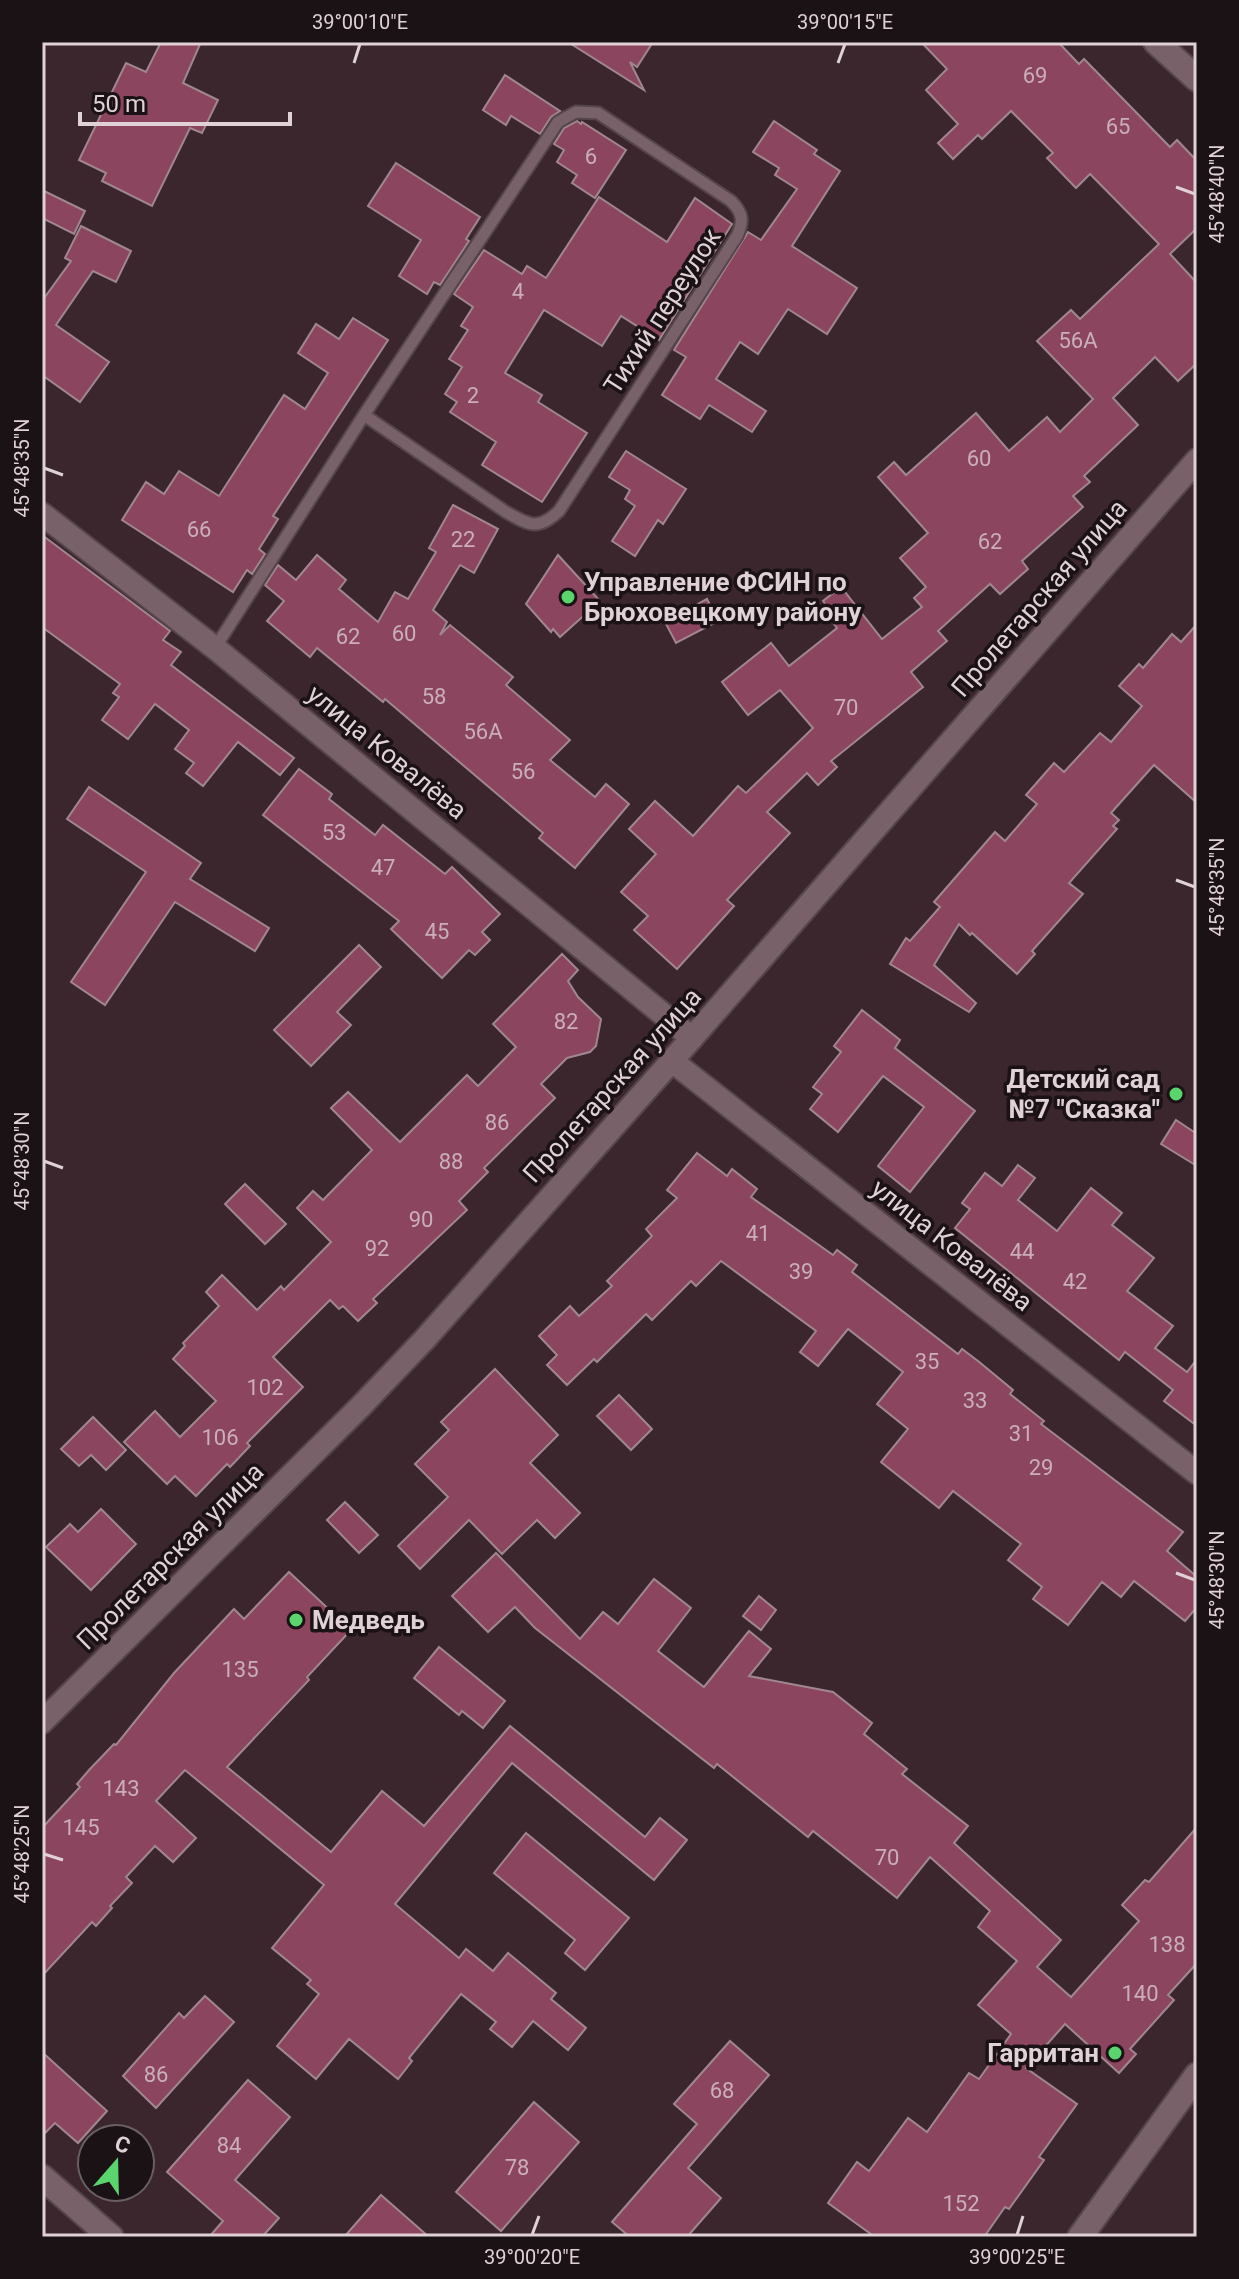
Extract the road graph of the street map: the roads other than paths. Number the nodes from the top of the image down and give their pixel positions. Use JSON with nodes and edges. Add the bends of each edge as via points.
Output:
{"nodes":[{"id":1,"x":1156,"y":42,"type":"edge"},
{"id":2,"x":1197,"y":79,"type":"edge"},
{"id":3,"x":364,"y":415,"type":"junction"},
{"id":4,"x":1197,"y":460,"type":"edge"},
{"id":5,"x":42,"y":514,"type":"edge"},
{"id":6,"x":215,"y":648,"type":"junction"},
{"id":7,"x":692,"y":1038,"type":"junction"},
{"id":8,"x":672,"y":1061,"type":"junction"},
{"id":9,"x":1197,"y":1473,"type":"edge"},
{"id":10,"x":42,"y":1722,"type":"edge"},
{"id":11,"x":1197,"y":2075,"type":"edge"},
{"id":12,"x":42,"y":2177,"type":"edge"},
{"id":13,"x":83,"y":2228,"type":"edge"},
{"id":14,"x":111,"y":2237,"type":"edge"},
{"id":15,"x":1080,"y":2237,"type":"edge"}],
"edges":[{"from":1,"to":2,"type":"street"},
{"from":3,"to":3,"type":"lane","name":"Тихий переулок","via":[[566,116],[598,113],[731,201],[740,213],[737,236],[559,511],[544,523],[528,523],[506,512]]},
{"from":3,"to":6,"type":"lane","name":"Тихий переулок"},
{"from":4,"to":7,"type":"street","name":"Пролетарская улица"},
{"from":5,"to":6,"type":"street","name":"улица Ковалёва"},
{"from":6,"to":7,"type":"street","name":"улица Ковалёва"},
{"from":7,"to":8,"type":"street","name":"Пролетарская улица"},
{"from":8,"to":9,"type":"street","name":"улица Ковалёва"},
{"from":8,"to":10,"type":"street","name":"Пролетарская улица","via":[[425,1339]]},
{"from":11,"to":15,"type":"street"},
{"from":12,"to":13,"type":"street"},
{"from":13,"to":14,"type":"street"}]}
